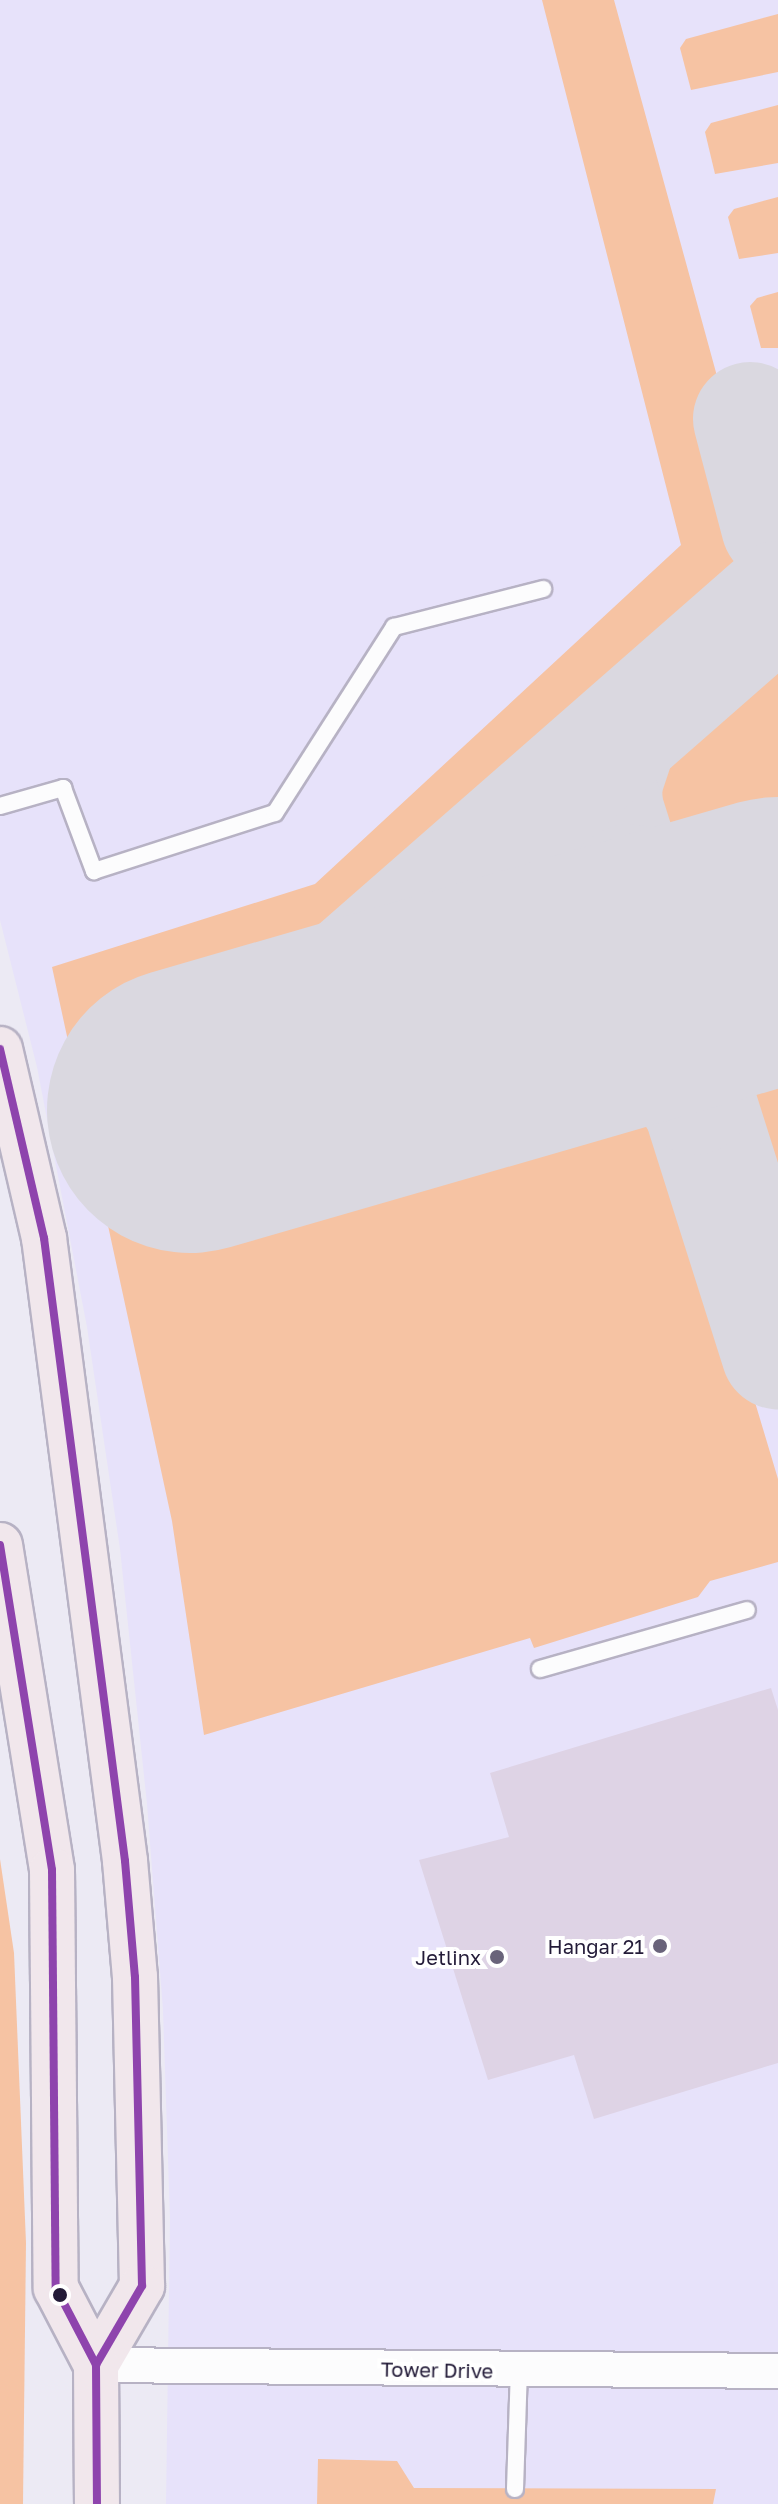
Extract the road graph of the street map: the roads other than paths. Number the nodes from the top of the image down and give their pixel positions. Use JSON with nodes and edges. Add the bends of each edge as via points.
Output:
{"nodes":[{"id":1,"x":543,"y":589,"type":"dead end"},
{"id":2,"x":0,"y":806,"type":"edge"},
{"id":3,"x":0,"y":1049,"type":"edge"},
{"id":4,"x":0,"y":1545,"type":"edge"},
{"id":5,"x":747,"y":1610,"type":"dead end"},
{"id":6,"x":540,"y":1669,"type":"dead end"},
{"id":7,"x":96,"y":2365,"type":"junction"},
{"id":8,"x":519,"y":2371,"type":"junction"},
{"id":9,"x":778,"y":2371,"type":"edge"},
{"id":10,"x":515,"y":2489,"type":"dead end"},
{"id":11,"x":97,"y":2504,"type":"edge"}],
"edges":[{"from":1,"to":2,"type":"lane","via":[[394,627],[275,813],[94,871],[63,788]]},
{"from":3,"to":7,"type":"main road","via":[[44,1238],[125,1861],[135,1977],[142,2286]]},
{"from":4,"to":7,"type":"main road","via":[[52,1870],[56,2288]]},
{"from":5,"to":6,"type":"lane"},
{"from":7,"to":8,"type":"street","name":"Tower Drive"},
{"from":7,"to":11,"type":"main road"},
{"from":8,"to":9,"type":"street","name":"Tower Drive"},
{"from":8,"to":10,"type":"lane"}]}
